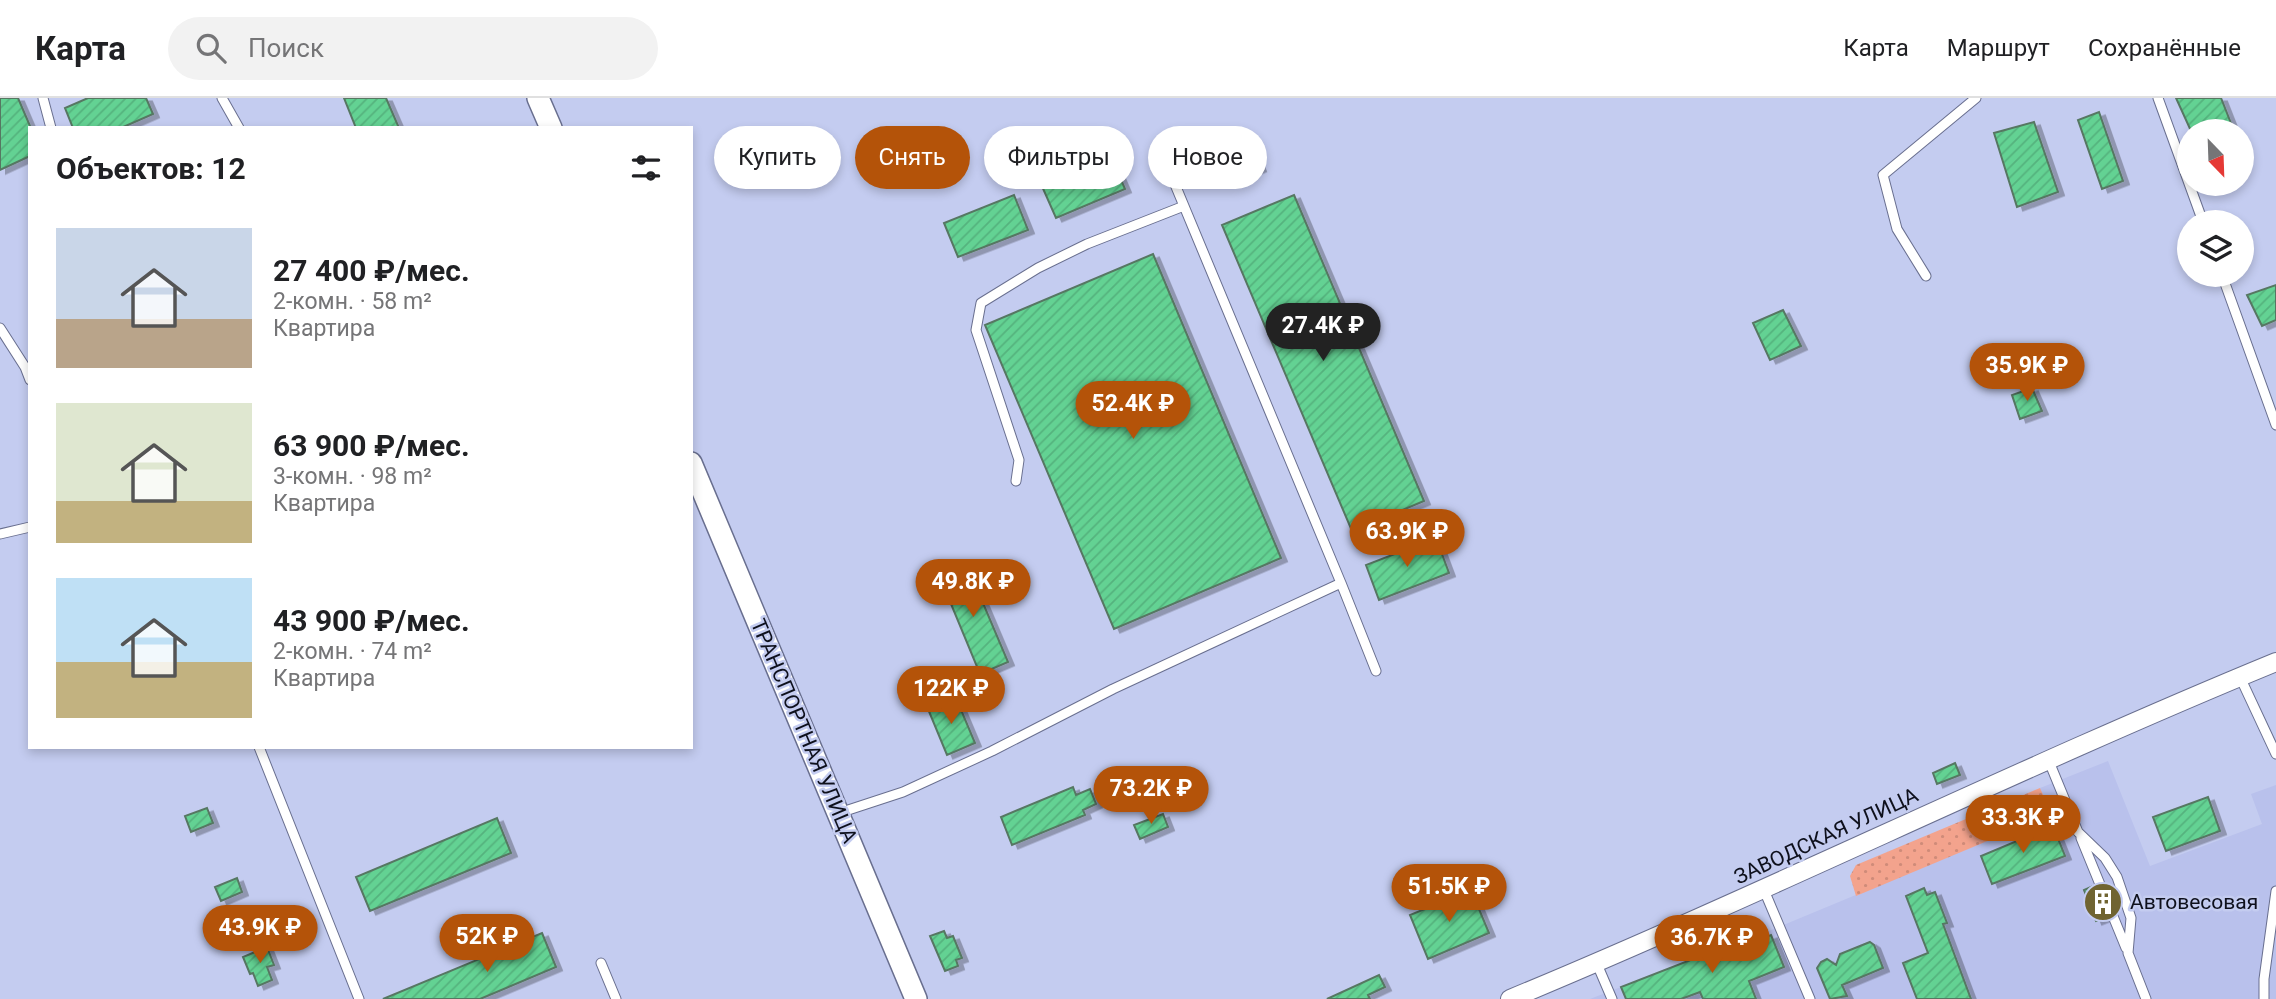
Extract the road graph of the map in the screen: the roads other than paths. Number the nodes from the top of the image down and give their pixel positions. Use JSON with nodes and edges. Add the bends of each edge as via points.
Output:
{"nodes":[{"id":1,"x":43,"y":98,"type":"edge"},
{"id":2,"x":222,"y":98,"type":"edge"},
{"id":3,"x":538,"y":98,"type":"edge"},
{"id":4,"x":1976,"y":98,"type":"edge"},
{"id":5,"x":2158,"y":98,"type":"edge"},
{"id":6,"x":50,"y":126,"type":"edge"},
{"id":7,"x":238,"y":126,"type":"edge"},
{"id":8,"x":550,"y":126,"type":"edge"},
{"id":9,"x":1177,"y":189,"type":"edge"},
{"id":10,"x":1184,"y":206,"type":"junction"},
{"id":11,"x":2199,"y":210,"type":"edge"},
{"id":12,"x":1926,"y":276,"type":"dead end"},
{"id":13,"x":2226,"y":287,"type":"edge"},
{"id":14,"x":0,"y":328,"type":"edge"},
{"id":15,"x":28,"y":375,"type":"edge"},
{"id":16,"x":2276,"y":425,"type":"edge"},
{"id":17,"x":693,"y":468,"type":"edge"},
{"id":18,"x":1016,"y":481,"type":"dead end"},
{"id":19,"x":28,"y":527,"type":"edge"},
{"id":20,"x":0,"y":534,"type":"edge"},
{"id":21,"x":1341,"y":583,"type":"junction"},
{"id":22,"x":2276,"y":662,"type":"edge"},
{"id":23,"x":1376,"y":671,"type":"dead end"},
{"id":24,"x":2240,"y":677,"type":"junction"},
{"id":25,"x":260,"y":749,"type":"edge"},
{"id":26,"x":2276,"y":754,"type":"edge"},
{"id":27,"x":2048,"y":759,"type":"junction"},
{"id":28,"x":839,"y":813,"type":"junction"},
{"id":29,"x":2078,"y":832,"type":"junction"},
{"id":30,"x":1764,"y":890,"type":"junction"},
{"id":31,"x":2276,"y":891,"type":"edge"},
{"id":32,"x":2128,"y":953,"type":"junction"},
{"id":33,"x":601,"y":963,"type":"dead end"},
{"id":34,"x":1597,"y":964,"type":"junction"},
{"id":35,"x":1534,"y":994,"type":"edge"},
{"id":36,"x":359,"y":999,"type":"edge"},
{"id":37,"x":616,"y":999,"type":"edge"},
{"id":38,"x":916,"y":999,"type":"edge"},
{"id":39,"x":1510,"y":999,"type":"edge"},
{"id":40,"x":1612,"y":999,"type":"edge"},
{"id":41,"x":1810,"y":999,"type":"edge"},
{"id":42,"x":2146,"y":999,"type":"edge"},
{"id":43,"x":2264,"y":999,"type":"edge"}],
"edges":[{"from":1,"to":6,"type":"lane"},
{"from":2,"to":7,"type":"lane"},
{"from":3,"to":8,"type":"street"},
{"from":4,"to":12,"type":"lane","via":[[1883,175],[1897,229]]},
{"from":5,"to":11,"type":"lane"},
{"from":9,"to":10,"type":"lane"},
{"from":10,"to":18,"type":"lane","via":[[1087,244],[981,303],[976,330],[1019,460]]},
{"from":10,"to":21,"type":"lane"},
{"from":13,"to":16,"type":"lane"},
{"from":14,"to":15,"type":"lane"},
{"from":17,"to":28,"type":"street","name":"ТРАНСПОРТНАЯ УЛИЦА"},
{"from":19,"to":20,"type":"lane"},
{"from":21,"to":23,"type":"lane"},
{"from":21,"to":28,"type":"lane","via":[[904,792]]},
{"from":22,"to":24,"type":"street","name":"ЗАВОДСКАЯ УЛИЦА"},
{"from":24,"to":26,"type":"lane"},
{"from":24,"to":27,"type":"street","name":"ЗАВОДСКАЯ УЛИЦА"},
{"from":25,"to":36,"type":"lane"},
{"from":27,"to":29,"type":"lane"},
{"from":27,"to":30,"type":"street","name":"ЗАВОДСКАЯ УЛИЦА"},
{"from":28,"to":38,"type":"street","name":"ТРАНСПОРТНАЯ УЛИЦА"},
{"from":29,"to":32,"type":"lane"},
{"from":29,"to":32,"type":"lane","via":[[2118,877],[2131,918]]},
{"from":30,"to":34,"type":"street","name":"ЗАВОДСКАЯ УЛИЦА"},
{"from":30,"to":41,"type":"lane"},
{"from":31,"to":43,"type":"lane"},
{"from":32,"to":42,"type":"lane"},
{"from":33,"to":37,"type":"lane"},
{"from":34,"to":35,"type":"street","name":"ЗАВОДСКАЯ УЛИЦА"},
{"from":34,"to":40,"type":"lane"},
{"from":35,"to":39,"type":"street","name":"ЗАВОДСКАЯ УЛИЦА"}]}
